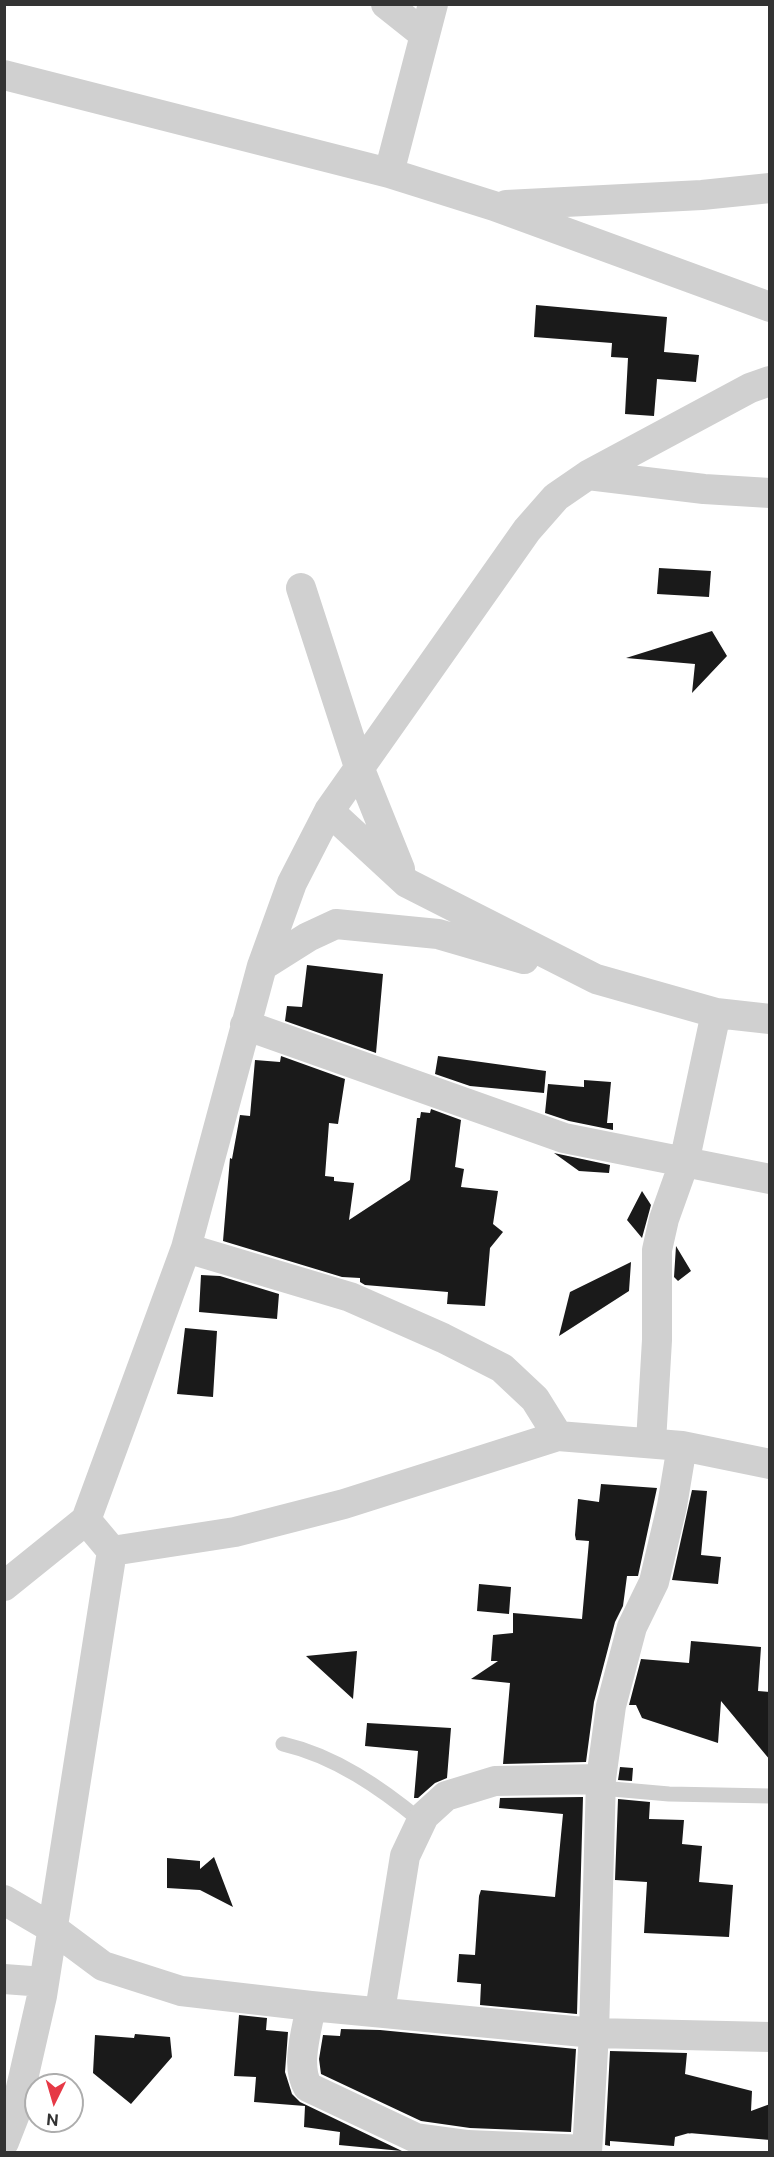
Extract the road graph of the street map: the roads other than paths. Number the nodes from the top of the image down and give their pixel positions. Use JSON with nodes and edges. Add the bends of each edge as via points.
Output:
{"nodes":[{"id":1,"x":386,"y":4,"type":"edge"},
{"id":2,"x":433,"y":4,"type":"edge"},
{"id":3,"x":425,"y":35,"type":"junction"},
{"id":4,"x":4,"y":75,"type":"edge"},
{"id":5,"x":389,"y":173,"type":"junction"},
{"id":6,"x":770,"y":188,"type":"edge"},
{"id":7,"x":494,"y":206,"type":"junction"},
{"id":8,"x":770,"y":307,"type":"edge"},
{"id":9,"x":770,"y":381,"type":"edge"},
{"id":10,"x":588,"y":475,"type":"junction"},
{"id":11,"x":770,"y":494,"type":"edge"},
{"id":12,"x":301,"y":588,"type":"dead end"},
{"id":13,"x":359,"y":768,"type":"junction"},
{"id":14,"x":328,"y":811,"type":"junction"},
{"id":15,"x":407,"y":883,"type":"junction"},
{"id":16,"x":262,"y":966,"type":"junction"},
{"id":17,"x":596,"y":980,"type":"junction"},
{"id":18,"x":716,"y":1014,"type":"junction"},
{"id":19,"x":770,"y":1019,"type":"edge"},
{"id":20,"x":245,"y":1025,"type":"junction"},
{"id":21,"x":684,"y":1163,"type":"junction"},
{"id":22,"x":770,"y":1179,"type":"edge"},
{"id":23,"x":186,"y":1248,"type":"junction"},
{"id":24,"x":558,"y":1436,"type":"junction"},
{"id":25,"x":651,"y":1443,"type":"junction"},
{"id":26,"x":682,"y":1446,"type":"junction"},
{"id":27,"x":770,"y":1464,"type":"edge"},
{"id":28,"x":86,"y":1520,"type":"junction"},
{"id":29,"x":112,"y":1551,"type":"junction"},
{"id":30,"x":4,"y":1586,"type":"edge"},
{"id":31,"x":283,"y":1744,"type":"dead end"},
{"id":32,"x":601,"y":1784,"type":"junction"},
{"id":33,"x":770,"y":1796,"type":"edge"},
{"id":34,"x":421,"y":1821,"type":"junction"},
{"id":35,"x":4,"y":1900,"type":"edge"},
{"id":36,"x":52,"y":1928,"type":"junction"},
{"id":37,"x":4,"y":1978,"type":"edge"},
{"id":38,"x":44,"y":1982,"type":"junction"},
{"id":39,"x":311,"y":2007,"type":"junction"},
{"id":40,"x":380,"y":2011,"type":"junction"},
{"id":41,"x":594,"y":2034,"type":"junction"},
{"id":42,"x":770,"y":2037,"type":"edge"},
{"id":43,"x":4,"y":2142,"type":"edge"},
{"id":44,"x":454,"y":2148,"type":"edge"},
{"id":45,"x":587,"y":2151,"type":"edge"}],
"edges":[{"from":1,"to":3,"type":"street"},
{"from":2,"to":3,"type":"street"},
{"from":3,"to":5,"type":"street"},
{"from":4,"to":5,"type":"street"},
{"from":5,"to":7,"type":"street"},
{"from":6,"to":7,"type":"street"},
{"from":7,"to":8,"type":"street"},
{"from":9,"to":10,"type":"street"},
{"from":10,"to":11,"type":"street"},
{"from":10,"to":13,"type":"street","via":[[556,497],[527,530]]},
{"from":12,"to":13,"type":"street"},
{"from":13,"to":14,"type":"street"},
{"from":13,"to":15,"type":"street"},
{"from":14,"to":15,"type":"street"},
{"from":14,"to":16,"type":"street","via":[[292,883]]},
{"from":15,"to":17,"type":"street"},
{"from":16,"to":17,"type":"street","via":[[336,924],[438,934]]},
{"from":16,"to":20,"type":"street"},
{"from":17,"to":18,"type":"street"},
{"from":18,"to":19,"type":"street"},
{"from":18,"to":21,"type":"street"},
{"from":20,"to":21,"type":"street","via":[[564,1138]]},
{"from":20,"to":23,"type":"street"},
{"from":21,"to":22,"type":"street"},
{"from":21,"to":25,"type":"street","via":[[657,1250]]},
{"from":23,"to":24,"type":"street","via":[[350,1298],[443,1338],[502,1368],[535,1399]]},
{"from":23,"to":28,"type":"street"},
{"from":24,"to":25,"type":"street"},
{"from":24,"to":29,"type":"street","via":[[344,1504],[235,1532]]},
{"from":25,"to":26,"type":"street"},
{"from":26,"to":27,"type":"street"},
{"from":26,"to":32,"type":"street","via":[[654,1582],[621,1660]]},
{"from":28,"to":29,"type":"street"},
{"from":28,"to":30,"type":"street"},
{"from":29,"to":36,"type":"street"},
{"from":31,"to":34,"type":"lane","via":[[301,1748],[373,1784]]},
{"from":32,"to":33,"type":"lane","via":[[669,1794]]},
{"from":32,"to":34,"type":"street","via":[[495,1781],[446,1796]]},
{"from":32,"to":41,"type":"street"},
{"from":34,"to":40,"type":"street","via":[[405,1856]]},
{"from":35,"to":36,"type":"street"},
{"from":36,"to":38,"type":"street"},
{"from":36,"to":39,"type":"street","via":[[103,1966],[134,1978],[180,1991]]},
{"from":37,"to":38,"type":"street"},
{"from":38,"to":43,"type":"street","via":[[15,2114]]},
{"from":39,"to":40,"type":"street"},
{"from":39,"to":44,"type":"street","via":[[302,2066],[308,2087],[416,2138]]},
{"from":40,"to":41,"type":"street"},
{"from":41,"to":42,"type":"street"},
{"from":41,"to":45,"type":"street"},
{"from":44,"to":45,"type":"street"}]}
